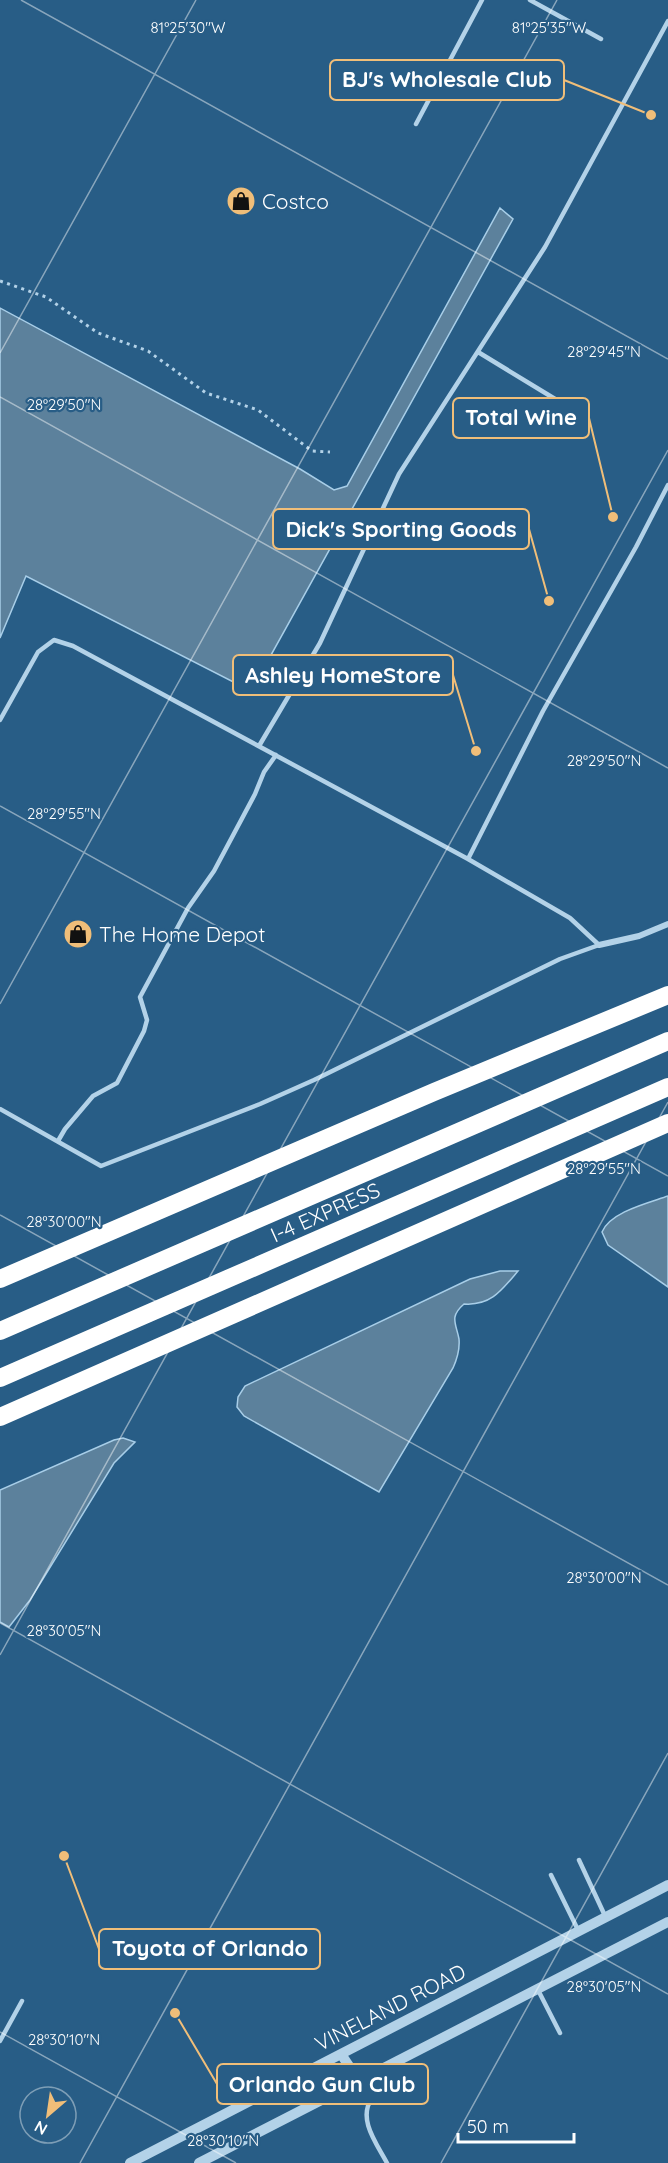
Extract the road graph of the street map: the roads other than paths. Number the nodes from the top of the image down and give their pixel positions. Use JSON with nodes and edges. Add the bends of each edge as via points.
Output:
{"nodes":[{"id":1,"x":482,"y":0,"type":"edge"},
{"id":2,"x":530,"y":0,"type":"edge"},
{"id":3,"x":668,"y":21,"type":"edge"},
{"id":4,"x":601,"y":39,"type":"dead end"},
{"id":5,"x":416,"y":124,"type":"dead end"},
{"id":6,"x":478,"y":352,"type":"junction"},
{"id":7,"x":565,"y":405,"type":"dead end"},
{"id":8,"x":668,"y":485,"type":"edge"},
{"id":9,"x":0,"y":720,"type":"edge"},
{"id":10,"x":259,"y":746,"type":"junction"},
{"id":11,"x":276,"y":755,"type":"junction"},
{"id":12,"x":468,"y":859,"type":"junction"},
{"id":13,"x":668,"y":924,"type":"edge"},
{"id":14,"x":599,"y":945,"type":"junction"},
{"id":15,"x":668,"y":995,"type":"edge"},
{"id":16,"x":668,"y":1041,"type":"edge"},
{"id":17,"x":668,"y":1087,"type":"edge"},
{"id":18,"x":0,"y":1109,"type":"edge"},
{"id":19,"x":668,"y":1123,"type":"edge"},
{"id":20,"x":58,"y":1141,"type":"junction"},
{"id":21,"x":0,"y":1279,"type":"edge"},
{"id":22,"x":0,"y":1331,"type":"edge"},
{"id":23,"x":0,"y":1378,"type":"edge"},
{"id":24,"x":0,"y":1417,"type":"edge"},
{"id":25,"x":579,"y":1860,"type":"dead end"},
{"id":26,"x":551,"y":1875,"type":"dead end"},
{"id":27,"x":668,"y":1885,"type":"edge"},
{"id":28,"x":606,"y":1917,"type":"junction"},
{"id":29,"x":668,"y":1922,"type":"edge"},
{"id":30,"x":579,"y":1932,"type":"junction"},
{"id":31,"x":537,"y":1989,"type":"junction"},
{"id":32,"x":22,"y":2001,"type":"dead end"},
{"id":33,"x":560,"y":2033,"type":"dead end"},
{"id":34,"x":0,"y":2041,"type":"edge"},
{"id":35,"x":341,"y":2054,"type":"junction"},
{"id":36,"x":359,"y":2081,"type":"junction"},
{"id":37,"x":372,"y":2098,"type":"dead end"},
{"id":38,"x":130,"y":2163,"type":"edge"},
{"id":39,"x":199,"y":2163,"type":"edge"},
{"id":40,"x":387,"y":2163,"type":"edge"}],
"edges":[{"from":1,"to":5,"type":"lane"},
{"from":2,"to":4,"type":"lane"},
{"from":3,"to":6,"type":"lane","via":[[545,247]]},
{"from":6,"to":7,"type":"lane"},
{"from":6,"to":10,"type":"lane","via":[[399,474],[320,643]]},
{"from":8,"to":12,"type":"lane","via":[[543,711]]},
{"from":9,"to":10,"type":"lane","via":[[38,652],[54,640],[74,646]]},
{"from":10,"to":11,"type":"lane"},
{"from":11,"to":12,"type":"lane"},
{"from":11,"to":20,"type":"lane","via":[[214,872],[188,908],[140,997],[147,1020],[117,1083],[93,1096]]},
{"from":12,"to":14,"type":"lane","via":[[570,918]]},
{"from":13,"to":14,"type":"street","via":[[639,936]]},
{"from":14,"to":20,"type":"lane","via":[[560,959],[271,1099],[101,1166]]},
{"from":15,"to":21,"type":"highway"},
{"from":16,"to":22,"type":"highway","name":"I-4 EXPRESS"},
{"from":17,"to":23,"type":"highway","name":"I-4 EXPRESS"},
{"from":18,"to":20,"type":"lane"},
{"from":19,"to":24,"type":"highway"},
{"from":25,"to":28,"type":"lane"},
{"from":26,"to":30,"type":"lane"},
{"from":27,"to":28,"type":"street","name":"VINELAND ROAD"},
{"from":28,"to":30,"type":"street","name":"VINELAND ROAD"},
{"from":29,"to":31,"type":"street"},
{"from":30,"to":35,"type":"street","name":"VINELAND ROAD"},
{"from":31,"to":33,"type":"lane"},
{"from":31,"to":36,"type":"street"},
{"from":32,"to":34,"type":"lane"},
{"from":35,"to":36,"type":"street"},
{"from":35,"to":38,"type":"street","name":"VINELAND ROAD"},
{"from":36,"to":39,"type":"street"},
{"from":37,"to":40,"type":"lane","via":[[368,2104],[369,2129]]}]}
